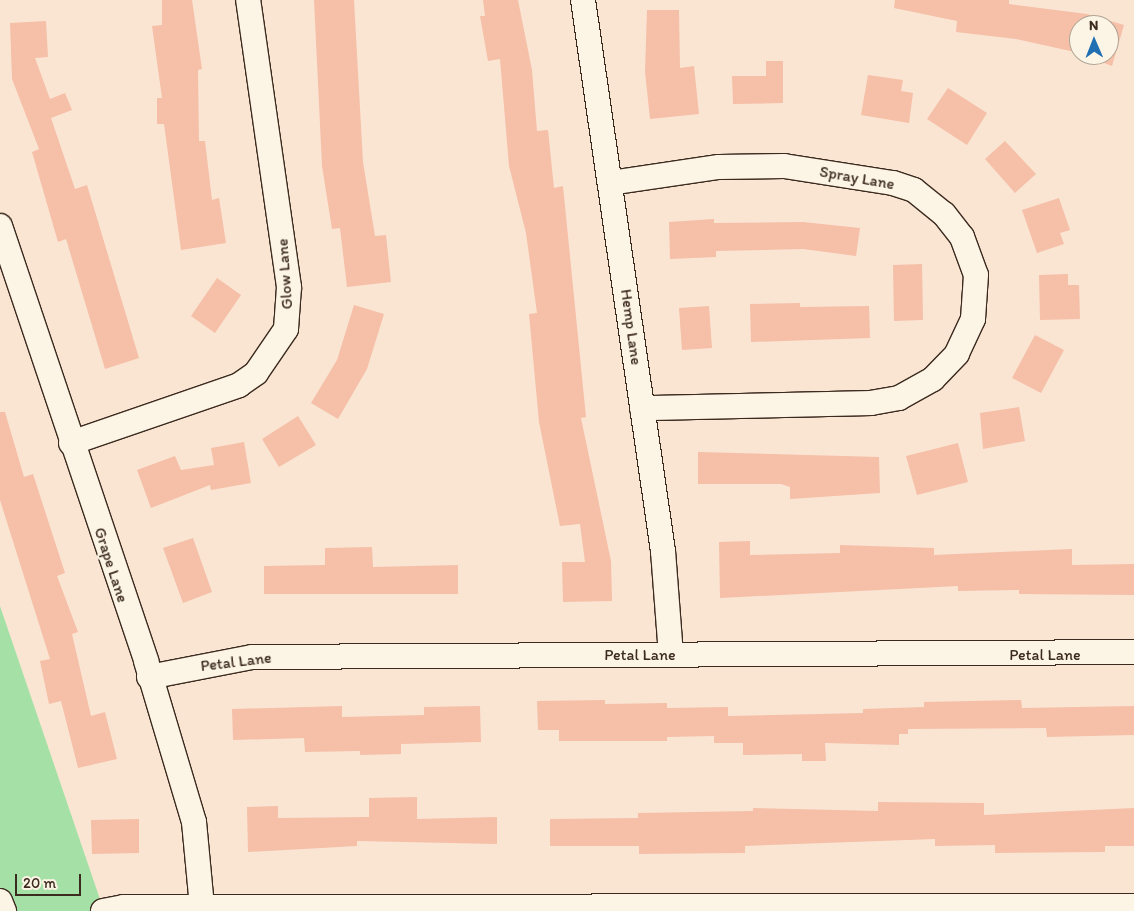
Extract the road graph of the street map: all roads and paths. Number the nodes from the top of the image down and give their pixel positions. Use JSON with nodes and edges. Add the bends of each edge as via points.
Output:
{"nodes":[{"id":1,"x":248,"y":0,"type":"edge"},
{"id":2,"x":583,"y":0,"type":"edge"},
{"id":3,"x":610,"y":183,"type":"junction"},
{"id":4,"x":0,"y":226,"type":"edge"},
{"id":5,"x":642,"y":408,"type":"junction"},
{"id":6,"x":71,"y":443,"type":"junction"},
{"id":7,"x":1134,"y":652,"type":"edge"},
{"id":8,"x":671,"y":655,"type":"junction"},
{"id":9,"x":149,"y":677,"type":"junction"},
{"id":10,"x":0,"y":901,"type":"edge"},
{"id":11,"x":202,"y":908,"type":"junction"},
{"id":12,"x":1120,"y":908,"type":"edge"},
{"id":13,"x":4,"y":911,"type":"edge"},
{"id":14,"x":103,"y":911,"type":"edge"}],
"edges":[{"from":1,"to":6,"type":"street","name":"Glow Lane","via":[[289,287],[286,329],[256,373],[239,385]]},
{"from":2,"to":3,"type":"street","name":"Hemp Lane"},
{"from":3,"to":5,"type":"street","name":"Hemp Lane"},
{"from":3,"to":5,"type":"street","name":"Spray Lane","via":[[719,166],[784,166],[893,183],[914,190],[944,214],[962,237],[976,275],[973,319],[957,354],[933,379],[899,398],[871,403]]},
{"from":4,"to":6,"type":"street","name":"Grape Lane"},
{"from":5,"to":8,"type":"street","name":"Hemp Lane","via":[[663,551]]},
{"from":6,"to":9,"type":"street","name":"Grape Lane"},
{"from":7,"to":8,"type":"street","name":"Petal Lane"},
{"from":8,"to":9,"type":"street","name":"Petal Lane","via":[[252,657]]},
{"from":9,"to":11,"type":"street","name":"Grape Lane","via":[[194,822]]},
{"from":10,"to":13,"type":"street"},
{"from":11,"to":12,"type":"street"},
{"from":11,"to":14,"type":"street"}]}
